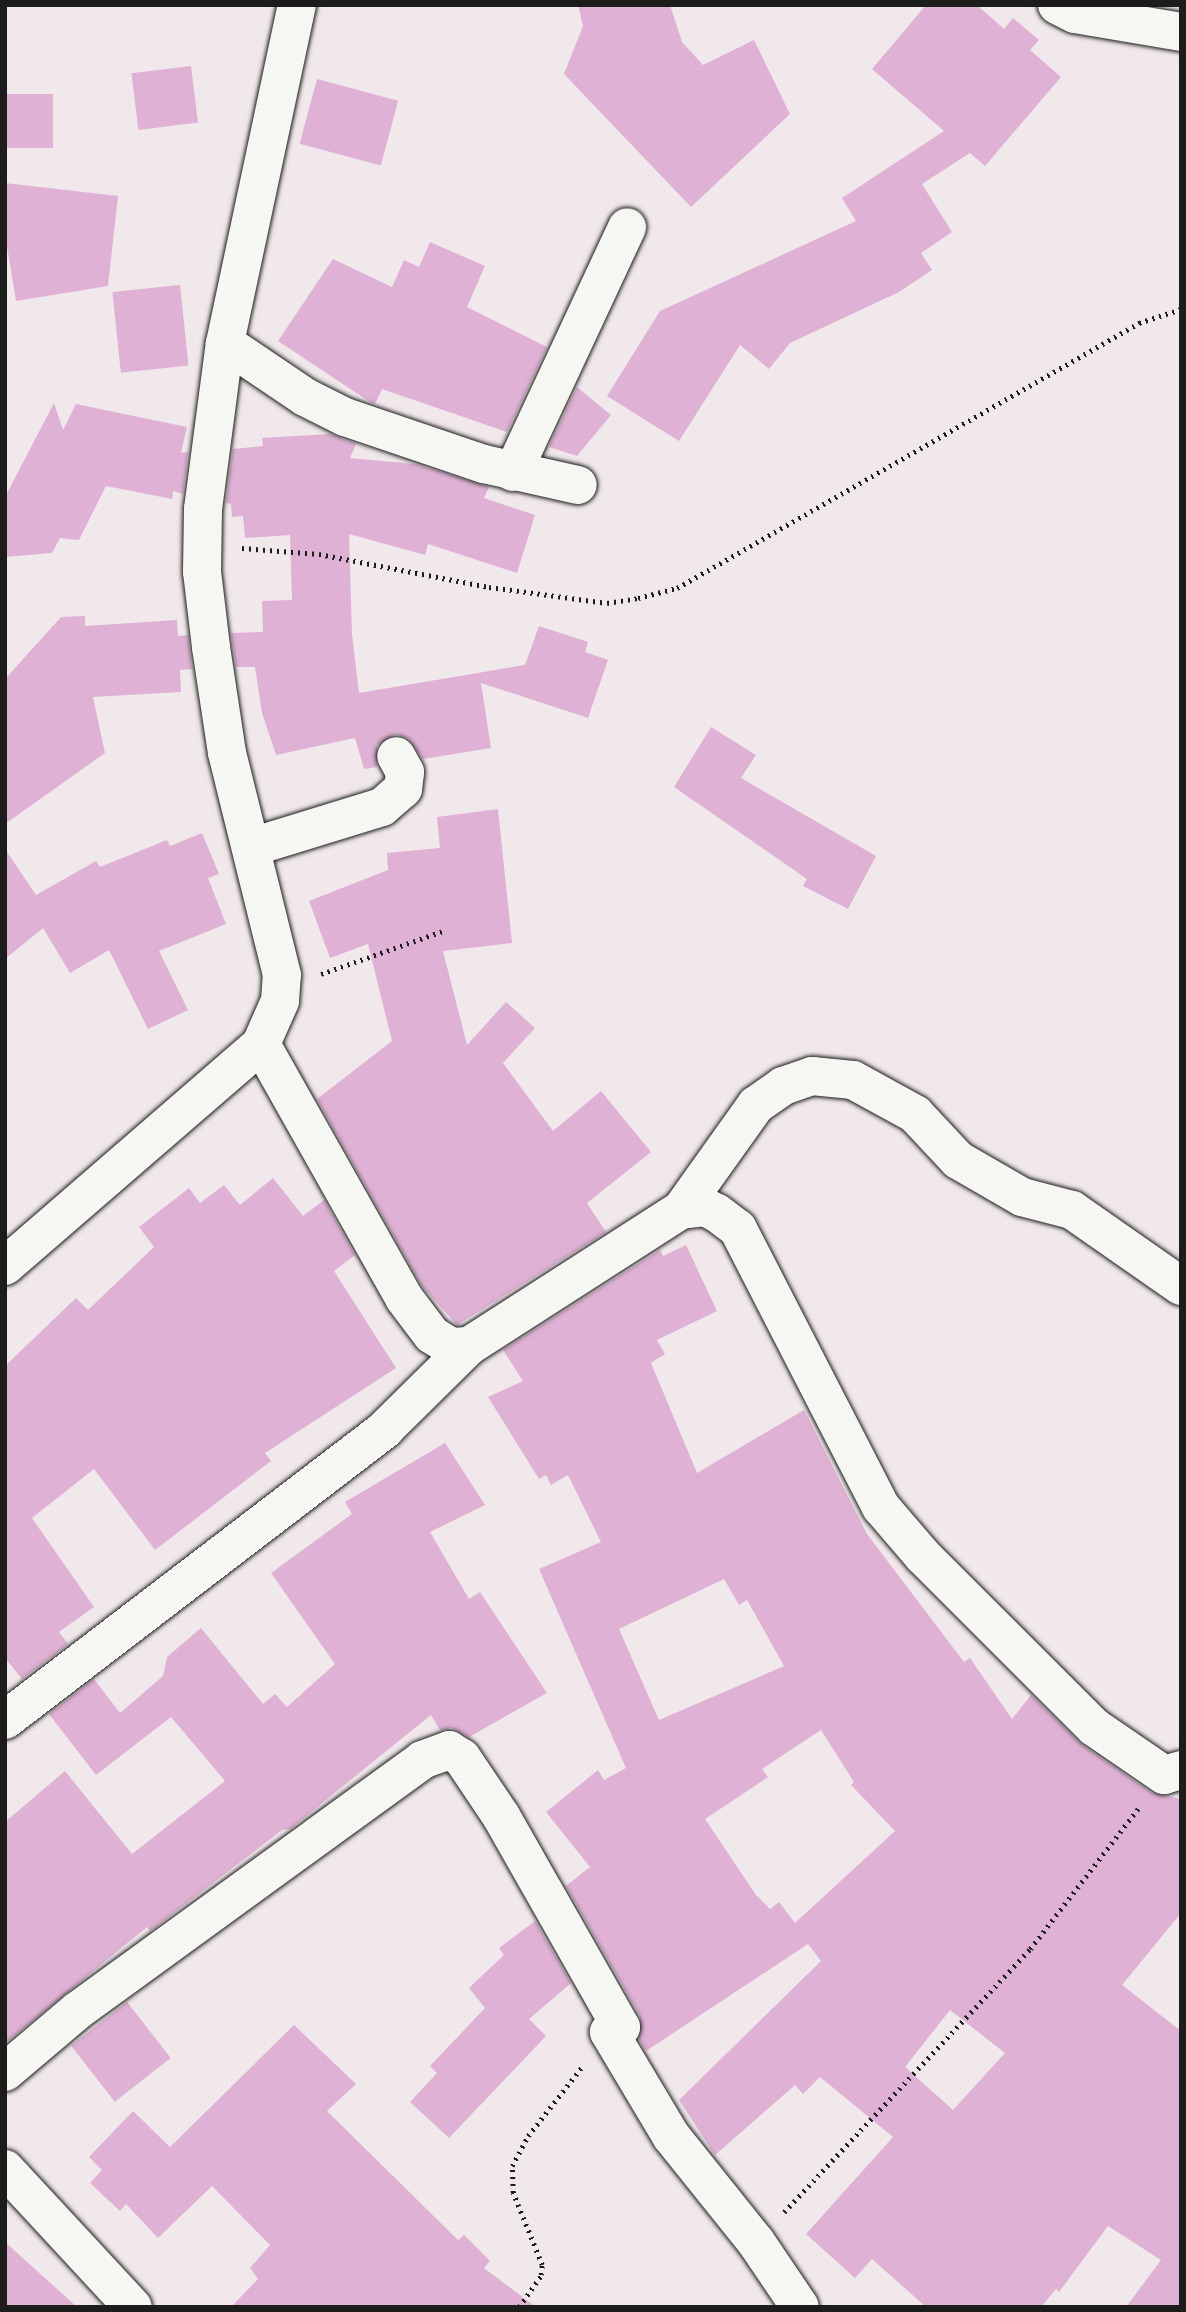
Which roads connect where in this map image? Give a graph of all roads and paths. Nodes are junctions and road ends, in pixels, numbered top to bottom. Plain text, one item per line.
1 (297, 5) edge
2 (1057, 5) edge
3 (1181, 32) edge
4 (627, 228) dead end
5 (1181, 309) edge
6 (225, 343) junction
7 (513, 471) junction
8 (578, 485) dead end
9 (203, 545) junction
10 (397, 755) dead end
11 (251, 847) junction
12 (443, 931) dead end
13 (281, 989) junction
14 (261, 1044) junction
15 (681, 1210) junction
16 (5, 1266) edge
17 (1181, 1286) edge
18 (469, 1346) junction
19 (5, 1720) edge
20 (1172, 1772) edge
21 (609, 2032) junction
22 (5, 2072) edge
23 (5, 2169) edge
24 (756, 2242) junction
25 (133, 2307) edge
26 (519, 2307) edge
27 (800, 2307) edge

1 - 6 street
2 - 3 street
4 - 7 street
5 - 9 path
6 - 7 street
6 - 9 street
7 - 8 street
9 - 11 street
10 - 11 street
11 - 13 street
12 - 13 path
13 - 14 street
14 - 16 street
14 - 18 street
15 - 17 street
15 - 18 street
15 - 20 street
18 - 19 street
20 - 24 path
21 - 22 street
21 - 24 street
21 - 26 path
23 - 25 street
24 - 27 street

